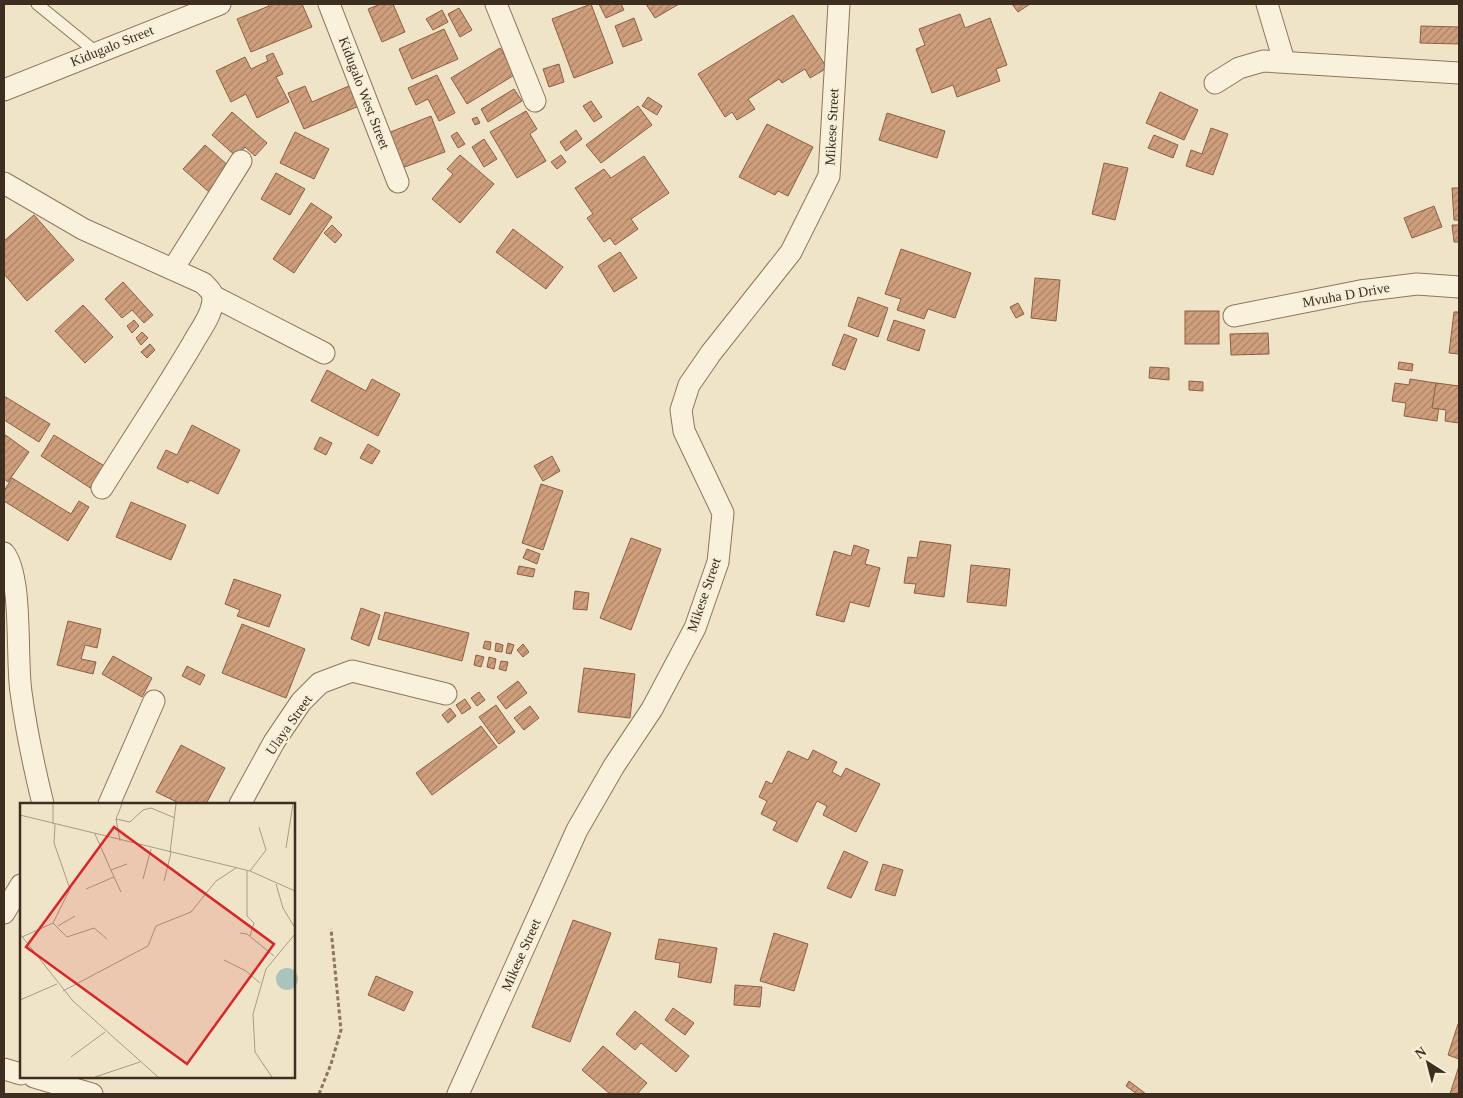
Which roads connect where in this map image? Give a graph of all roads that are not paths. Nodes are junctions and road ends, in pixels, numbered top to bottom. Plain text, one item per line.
1 (37, 4) edge
2 (220, 4) edge
3 (329, 4) edge
4 (496, 4) edge
5 (839, 4) edge
6 (1267, 4) edge
7 (96, 52) junction
8 (1284, 61) junction
9 (1459, 73) edge
10 (1215, 83) dead end
11 (4, 90) edge
12 (535, 101) dead end
13 (241, 161) dead end
14 (398, 182) dead end
15 (4, 183) edge
16 (173, 269) junction
17 (1459, 287) edge
18 (214, 296) junction
19 (1234, 316) dead end
20 (324, 353) dead end
21 (102, 488) dead end
22 (4, 553) edge
23 (446, 694) dead end
24 (154, 701) dead end
25 (43, 803) edge
26 (109, 803) edge
27 (241, 803) edge
28 (20, 887) edge
29 (4, 913) edge
30 (4, 1069) edge
31 (20, 1074) edge
32 (37, 1078) edge
33 (92, 1094) edge
34 (458, 1094) edge

1 - 7 lane
2 - 7 street, Kidugalo Street
3 - 14 street, Kidugalo West Street
4 - 12 street
5 - 34 street, Mikese Street
6 - 8 street
7 - 11 street, Kidugalo Street
8 - 9 street
8 - 10 street
13 - 16 street
15 - 16 street
16 - 18 street
17 - 19 street, Mvuha D Drive
18 - 20 street
18 - 21 street
22 - 25 street
23 - 27 street, Ulaya Street
24 - 26 street
28 - 29 street
30 - 31 street
32 - 33 street

